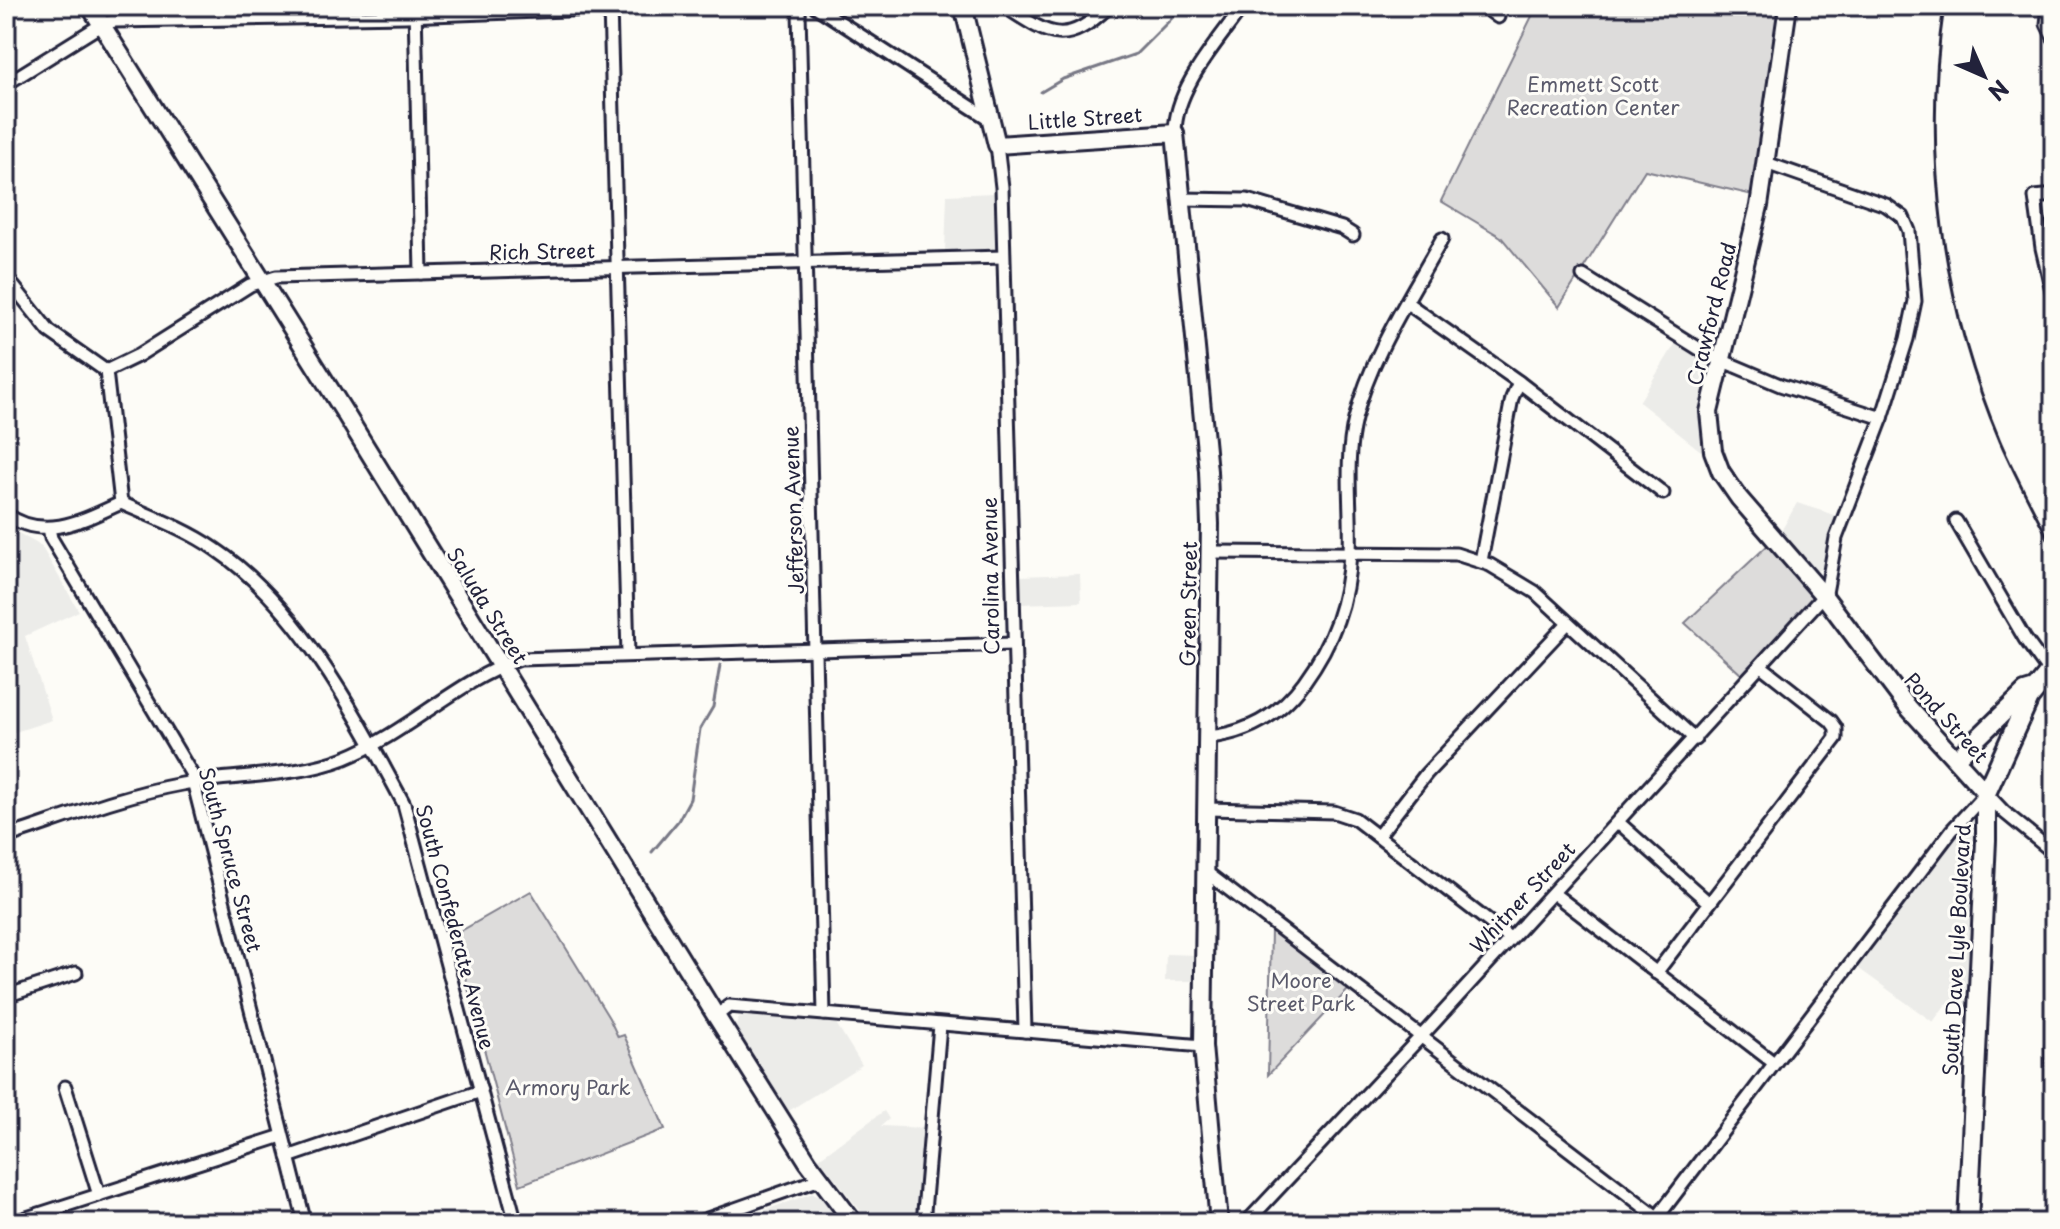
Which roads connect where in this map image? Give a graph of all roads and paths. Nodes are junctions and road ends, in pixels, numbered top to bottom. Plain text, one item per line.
1 (90, 6) edge
2 (673, 6) edge
3 (797, 6) edge
4 (815, 6) edge
5 (963, 6) edge
6 (1004, 6) edge
7 (1109, 6) edge
8 (1243, 6) edge
9 (1483, 6) edge
10 (1788, 6) edge
11 (2049, 6) edge
12 (610, 8) edge
13 (415, 11) edge
14 (293, 12) edge
15 (1498, 17) dead end
16 (101, 24) junction
17 (2054, 38) edge
18 (6, 84) edge
19 (991, 120) junction
20 (1175, 133) junction
21 (997, 145) junction
22 (1766, 163) junction
23 (2054, 195) edge
24 (1181, 199) junction
25 (1353, 235) dead end
26 (1442, 239) dead end
27 (1003, 257) junction
28 (805, 264) junction
29 (619, 268) junction
30 (421, 273) junction
31 (1583, 276) dead end
32 (6, 277) edge
33 (262, 280) junction
34 (2054, 299) edge
35 (1407, 303) junction
36 (1722, 359) junction
37 (106, 371) junction
38 (1519, 382) junction
39 (1882, 418) junction
40 (1663, 493) dead end
41 (121, 503) junction
42 (6, 514) edge
43 (1956, 521) dead end
44 (49, 528) junction
45 (1350, 551) junction
46 (1210, 552) junction
47 (1481, 561) junction
48 (1824, 596) junction
49 (1568, 623) junction
50 (1013, 644) junction
51 (815, 650) junction
52 (628, 655) junction
53 (500, 666) junction
54 (1761, 666) junction
55 (2051, 669) edge
56 (2035, 689) junction
57 (1208, 737) junction
58 (1695, 739) junction
59 (372, 745) junction
60 (1956, 759) junction
61 (194, 782) junction
62 (1986, 793) junction
63 (1207, 809) junction
64 (1618, 822) junction
65 (1378, 836) junction
66 (6, 837) edge
67 (2054, 853) edge
68 (1206, 872) junction
69 (1553, 893) junction
70 (1709, 903) junction
71 (1510, 938) junction
72 (76, 973) dead end
73 (1656, 973) junction
74 (6, 996) edge
75 (824, 1014) junction
76 (716, 1016) junction
77 (940, 1025) junction
78 (1025, 1031) junction
79 (1421, 1037) junction
80 (1203, 1046) junction
81 (2052, 1047) dead end
82 (1774, 1063) junction
83 (65, 1087) dead end
84 (481, 1091) junction
85 (2054, 1092) edge
86 (282, 1136) junction
87 (288, 1157) junction
88 (820, 1179) junction
89 (99, 1195) junction
90 (1658, 1221) edge
91 (11, 1223) edge
92 (305, 1223) edge
93 (516, 1223) edge
94 (696, 1223) edge
95 (854, 1223) edge
96 (923, 1223) edge
97 (1219, 1223) edge
98 (1246, 1223) edge
99 (1968, 1223) edge

1 - 16 street, Saluda Street
2 - 12 street
3 - 28 street, Jefferson Avenue
4 - 19 street
5 - 19 street, Carolina Avenue
6 - 7 street
8 - 20 street, Green Street
9 - 15 street
10 - 22 street, Crawford Road
11 - 17 street
12 - 13 street
12 - 29 street
13 - 14 street
13 - 30 street
14 - 16 street
16 - 18 street
16 - 33 street, Saluda Street
19 - 21 street, Carolina Avenue
20 - 21 street, Little Street
20 - 24 street, Green Street
21 - 27 street, Carolina Avenue
22 - 36 street, Crawford Road
22 - 39 street
23 - 34 street
24 - 25 street
24 - 46 street, Green Street
26 - 35 street
27 - 28 street, Rich Street
27 - 50 street, Carolina Avenue
28 - 29 street, Rich Street
28 - 51 street, Jefferson Avenue
29 - 30 street, Rich Street
29 - 52 street
30 - 33 street, Rich Street
31 - 36 street
32 - 37 street
33 - 37 street, Rich Street
33 - 53 street, Saluda Street
35 - 38 street
35 - 45 street
36 - 39 street
36 - 48 street, Crawford Road
37 - 41 street
38 - 40 street
38 - 47 street
39 - 48 street
41 - 44 street
41 - 59 street, South Confederate Avenue
42 - 44 street
43 - 55 street
44 - 61 street, South Spruce Street
45 - 46 street
45 - 47 street
45 - 57 street
46 - 57 street, Green Street
47 - 49 street
48 - 54 street, Whitner Street
48 - 60 street, Pond Street
49 - 58 street
49 - 65 street
50 - 51 street
50 - 78 street, Carolina Avenue
51 - 52 street
51 - 75 street, Jefferson Avenue
52 - 53 street
53 - 59 street
53 - 76 street, Saluda Street
54 - 58 street, Whitner Street
54 - 70 street
55 - 56 main road, South Dave Lyle Boulevard
56 - 60 street
56 - 62 main road, South Dave Lyle Boulevard
57 - 63 street, Green Street
58 - 64 street, Whitner Street
59 - 61 street
59 - 84 street, South Confederate Avenue
60 - 62 street, Pond Street
61 - 66 street
61 - 86 street, South Spruce Street
62 - 67 street, Pond Street
62 - 82 street
62 - 99 main road, South Dave Lyle Boulevard
63 - 65 street
63 - 68 street, Green Street
64 - 69 street, Whitner Street
64 - 70 street
65 - 71 street
68 - 79 street
68 - 80 street, Green Street
69 - 71 street, Whitner Street
69 - 73 street
70 - 73 street
71 - 79 street, Whitner Street
72 - 74 street
73 - 82 street
75 - 76 street
75 - 77 street
76 - 88 street, Saluda Street
77 - 78 street
77 - 96 street
78 - 80 street
79 - 90 street
79 - 98 street, Whitner Street
80 - 97 street, Green Street
81 - 85 street
82 - 90 street
83 - 89 street
84 - 87 street
84 - 93 street, South Confederate Avenue
86 - 87 street, South Spruce Street
86 - 89 street
87 - 92 street
88 - 94 street
88 - 95 street, Saluda Street
89 - 91 street

